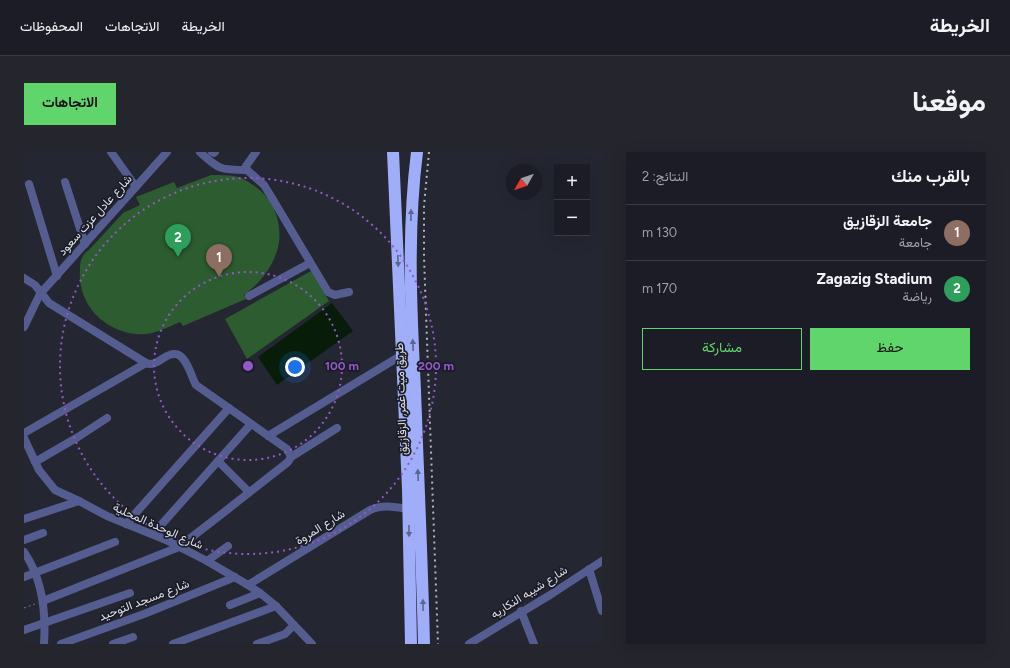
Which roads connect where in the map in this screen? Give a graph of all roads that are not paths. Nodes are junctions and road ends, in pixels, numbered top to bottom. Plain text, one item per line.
1 (111, 152) edge
2 (168, 152) edge
3 (200, 152) edge
4 (212, 152) edge
5 (215, 152) edge
6 (256, 152) edge
7 (393, 152) edge
8 (416, 152) edge
9 (247, 170) junction
10 (414, 174) junction
11 (395, 180) junction
12 (65, 182) dead end
13 (29, 184) dead end
14 (136, 187) junction
15 (85, 244) junction
16 (310, 263) junction
17 (56, 276) junction
18 (24, 278) edge
19 (349, 292) dead end
20 (40, 294) junction
21 (249, 296) dead end
22 (24, 327) edge
23 (402, 355) junction
24 (146, 363) junction
25 (229, 408) junction
26 (107, 418) dead end
27 (251, 424) junction
28 (336, 428) dead end
29 (24, 433) edge
30 (268, 436) junction
31 (24, 438) edge
32 (290, 457) junction
33 (218, 461) junction
34 (35, 462) junction
35 (249, 492) junction
36 (79, 501) junction
37 (409, 509) junction
38 (24, 519) edge
39 (126, 524) junction
40 (43, 532) dead end
41 (153, 534) junction
42 (24, 540) edge
43 (115, 542) dead end
44 (228, 546) dead end
45 (179, 547) junction
46 (25, 554) edge
47 (207, 561) junction
48 (602, 561) edge
49 (589, 569) junction
50 (35, 573) junction
51 (24, 577) edge
52 (235, 577) junction
53 (248, 585) junction
54 (130, 593) dead end
55 (260, 593) junction
56 (43, 602) junction
57 (230, 605) dead end
58 (276, 606) junction
59 (520, 611) junction
60 (602, 611) edge
61 (44, 624) junction
62 (294, 625) junction
63 (24, 630) edge
64 (133, 637) dead end
65 (44, 644) edge
66 (61, 644) edge
67 (113, 644) edge
68 (173, 644) edge
69 (257, 644) edge
70 (312, 644) edge
71 (411, 644) edge
72 (424, 644) edge
73 (469, 644) edge
74 (534, 644) edge

1 - 14 street
2 - 14 street, شارع عادل عزت سعود
3 - 9 street
4 - 5 street
6 - 9 street
7 - 11 highway, طريق ميت غمر, الزقازيق
8 - 10 highway, طريق ميت غمر, الزقازيق
9 - 16 street
10 - 11 highway
72 -> 10 highway, طريق ميت غمر, الزقازيق
11 -> 23 highway, طريق ميت غمر, الزقازيق
12 - 15 street
13 - 17 street
14 - 15 street, شارع عادل عزت سعود
15 - 17 street, شارع عادل عزت سعود
16 - 19 street
16 - 21 street
17 - 20 street, شارع عادل عزت سعود
18 - 20 street
20 - 22 street, شارع عادل عزت سعود
20 - 24 street
23 - 30 street
23 - 37 highway, طريق ميت غمر, الزقازيق
24 - 25 street
24 - 29 street
25 - 27 street
25 - 39 street
26 - 34 street
27 - 30 street
27 - 33 street
28 - 32 street
30 - 32 street
31 - 34 street, شارع الوحدة المحلية
32 - 35 street
33 - 35 street
33 - 41 street
34 - 36 street, شارع الوحدة المحلية
35 - 45 street
36 - 38 street
36 - 39 street, شارع الوحدة المحلية
37 - 53 street, شارع المروة
37 -> 71 highway, طريق ميت غمر, الزقازيق
39 - 41 street, شارع الوحدة المحلية
40 - 42 street
41 - 45 street, شارع الوحدة المحلية
43 - 50 street
44 - 47 street
45 - 47 street, شارع الوحدة المحلية
45 - 56 street
46 - 50 street
47 - 52 street, شارع الوحدة المحلية
48 - 49 street, شارع شيبه النكاريه
49 - 59 street, شارع شيبه النكاريه
49 - 60 street
50 - 51 street
50 - 56 street
52 - 53 street, شارع الوحدة المحلية
52 - 66 street, شارع مسجد التوحيد
53 - 55 street, شارع الوحدة المحلية
54 - 61 street
55 - 57 street
55 - 58 street, شارع الوحدة المحلية
56 - 61 street
58 - 62 street, شارع الوحدة المحلية
58 - 68 street
59 - 73 street, شارع شيبه النكاريه
59 - 74 street
61 - 63 street
61 - 65 street
62 - 69 street
62 - 70 street, شارع الوحدة المحلية
64 - 67 street

